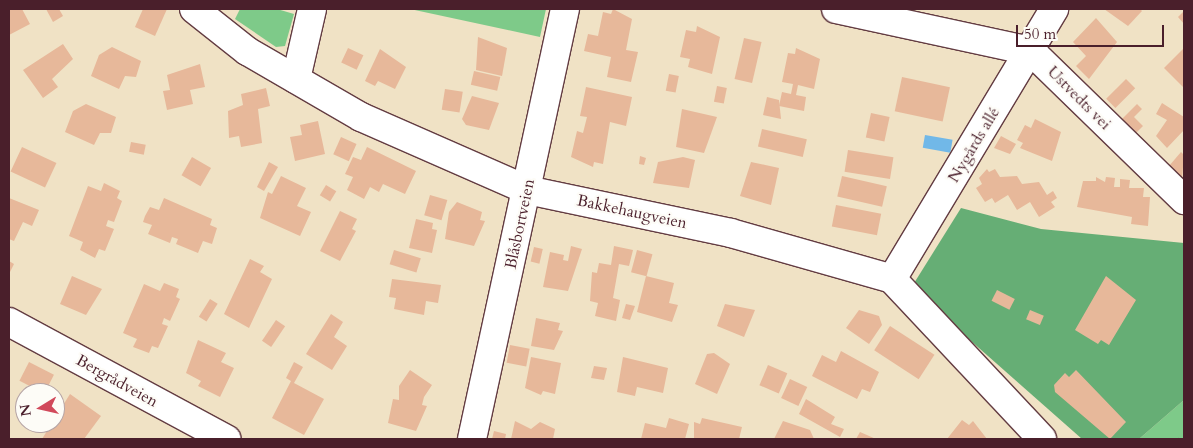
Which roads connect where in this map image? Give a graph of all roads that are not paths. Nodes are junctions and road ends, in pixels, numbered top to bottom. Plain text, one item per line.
1 (194, 9) edge
2 (312, 9) edge
3 (565, 9) edge
4 (836, 9) edge
5 (1054, 9) edge
6 (1031, 51) junction
7 (296, 79) junction
8 (527, 190) junction
9 (1184, 200) edge
10 (892, 279) junction
11 (9, 322) edge
12 (226, 439) edge
13 (472, 439) edge
14 (1042, 439) edge

1 - 7 street, Bakkehaugveien
2 - 7 street
3 - 8 street, Blåsbortveien
4 - 6 street
5 - 6 street, Nygårds allé
6 - 9 street, Ustvedts vei
6 - 10 street, Nygårds allé
7 - 8 street, Bakkehaugveien
8 - 10 street, Bakkehaugveien
8 - 13 street, Blåsbortveien
10 - 14 street
11 - 12 street, Bergrådveien

